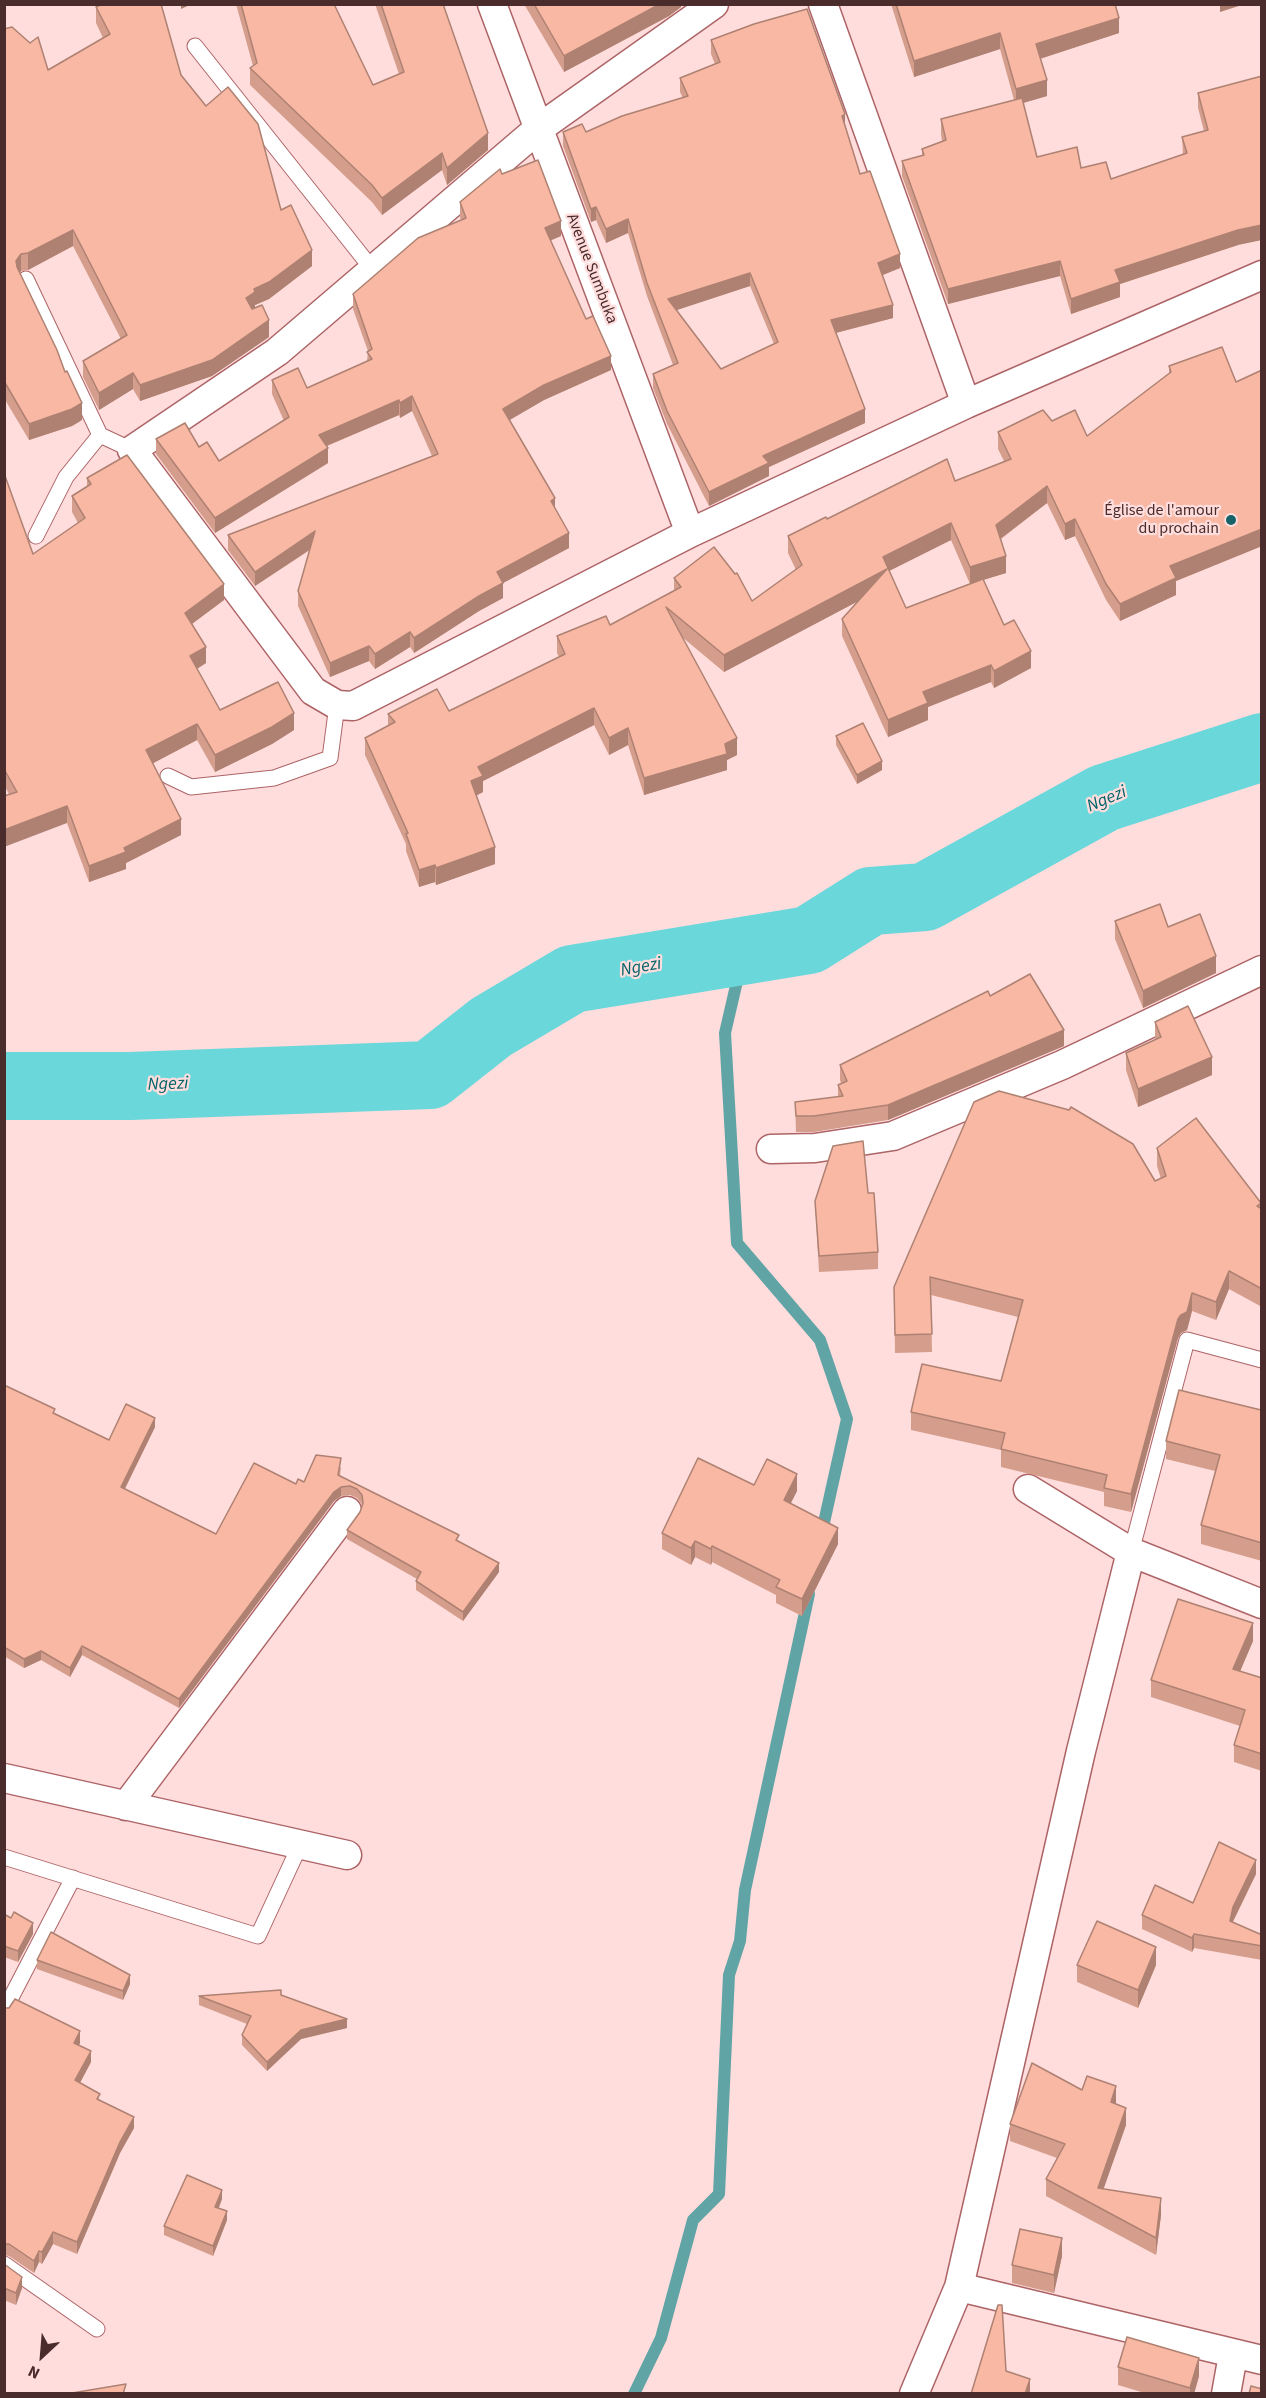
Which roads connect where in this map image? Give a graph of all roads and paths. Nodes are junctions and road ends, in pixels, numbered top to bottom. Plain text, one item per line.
1 (492, 4) edge
2 (714, 4) edge
3 (823, 4) edge
4 (195, 46) dead end
5 (538, 129) junction
6 (373, 270) junction
7 (1262, 275) edge
8 (26, 279) edge
9 (966, 404) junction
10 (100, 435) junction
11 (132, 450) junction
12 (690, 533) junction
13 (36, 536) dead end
14 (337, 705) junction
15 (168, 776) dead end
16 (1262, 970) edge
17 (771, 1149) dead end
18 (1262, 1360) edge
19 (1028, 1489) dead end
20 (347, 1511) dead end
21 (1131, 1552) junction
22 (1262, 1604) edge
23 (4, 1778) edge
24 (126, 1806) junction
25 (300, 1845) junction
26 (347, 1855) dead end
27 (4, 1857) edge
28 (73, 1878) junction
29 (4, 2011) edge
30 (4, 2264) edge
31 (959, 2287) junction
32 (97, 2329) dead end
33 (1233, 2355) junction
34 (1262, 2360) edge
35 (914, 2394) edge
36 (1226, 2394) edge

1 - 5 street, Avenue Sumbuka
2 - 5 street
3 - 9 street
4 - 6 lane
5 - 6 street
5 - 12 street, Avenue Sumbuka
6 - 11 street
7 - 9 street
8 - 10 lane
9 - 12 street
10 - 11 lane
10 - 13 lane
11 - 14 street
12 - 14 street
14 - 15 lane
16 - 17 street
18 - 21 lane
19 - 21 street
20 - 24 street
21 - 22 street
21 - 31 street
23 - 24 street
24 - 25 street
25 - 26 street
25 - 28 lane
27 - 28 lane
28 - 29 lane
30 - 32 lane
31 - 33 street
31 - 35 street
33 - 34 street
33 - 36 street

